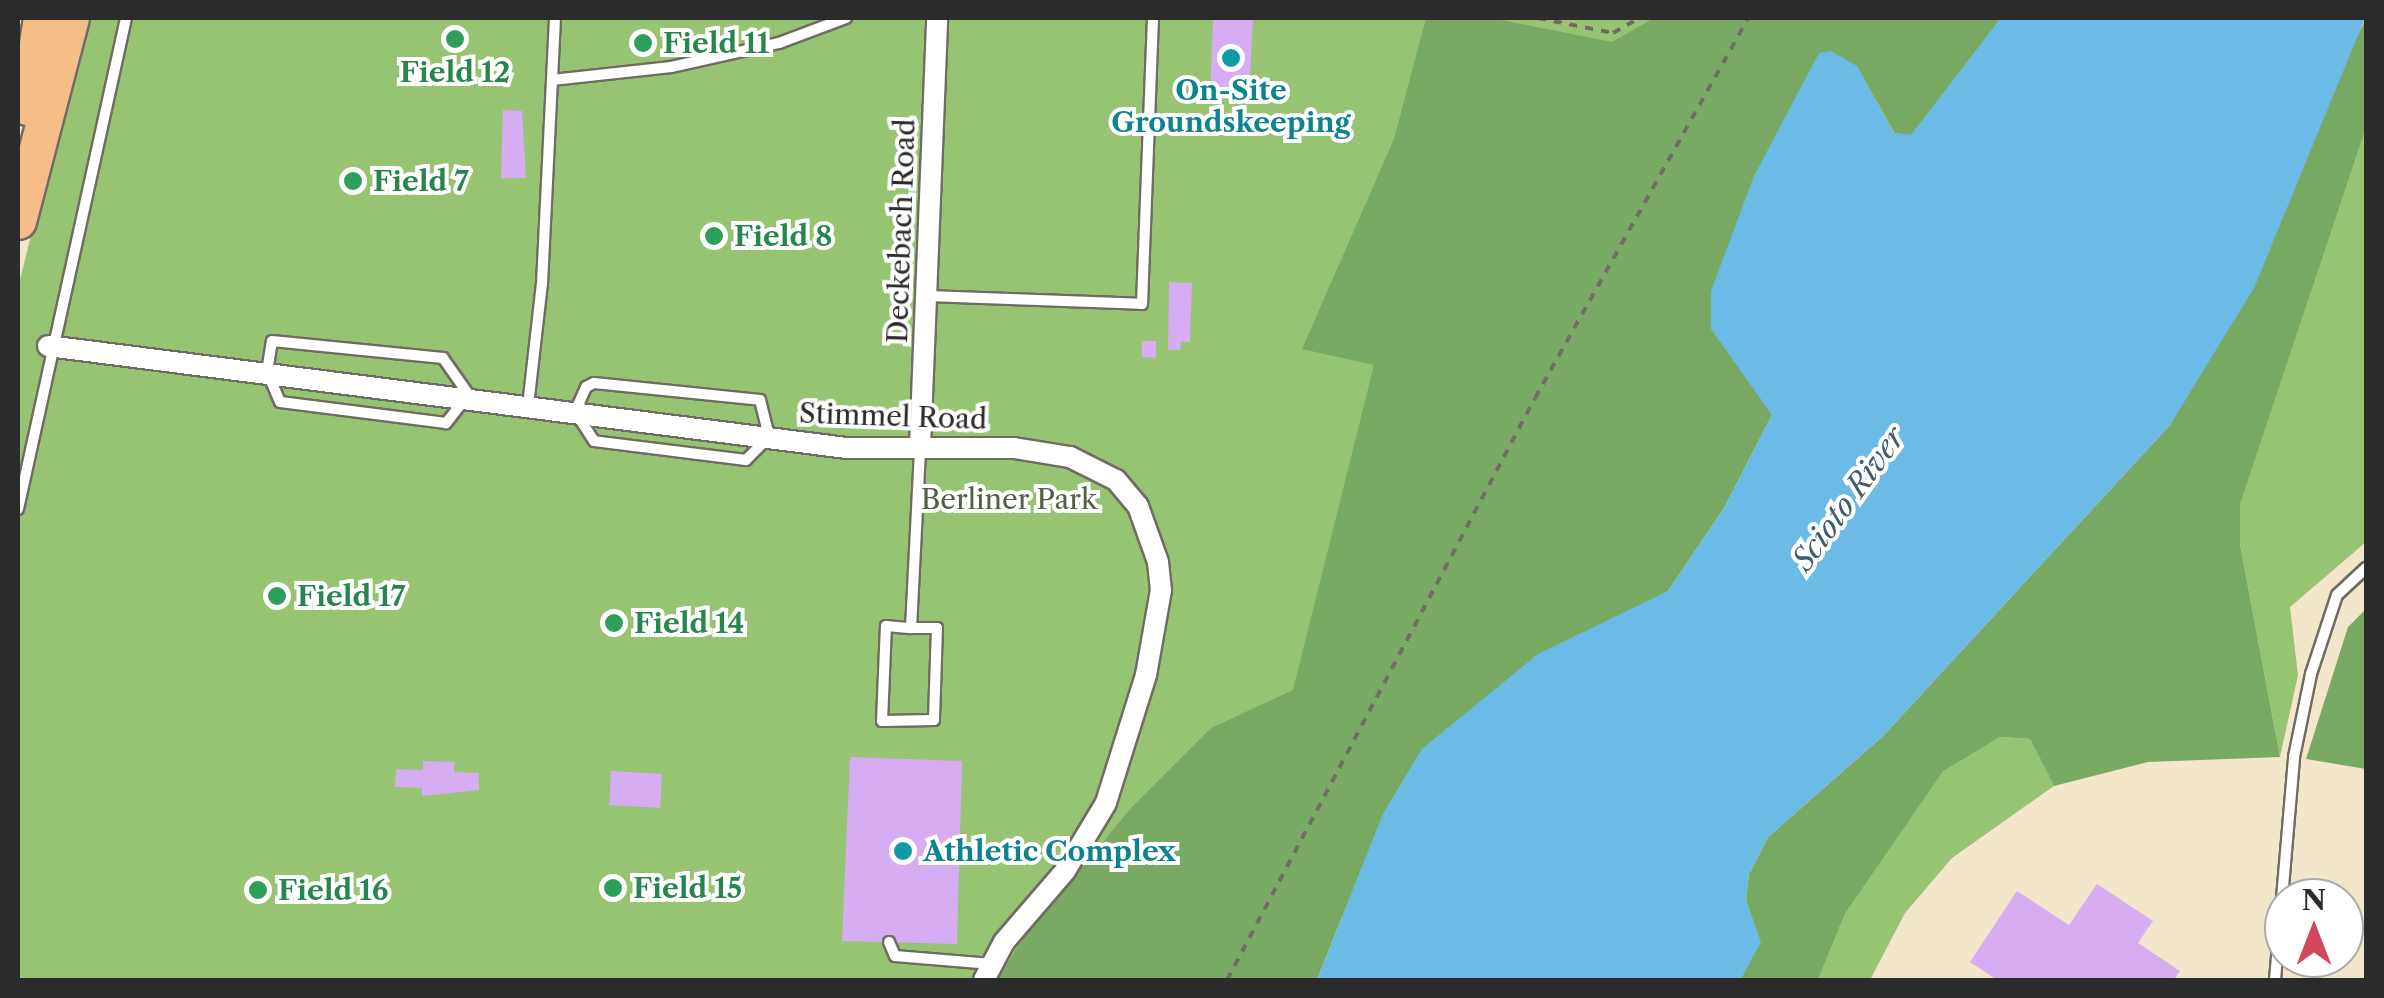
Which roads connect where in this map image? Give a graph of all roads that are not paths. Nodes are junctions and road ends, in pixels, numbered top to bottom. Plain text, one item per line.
1 (41, 18) edge
2 (72, 18) edge
3 (126, 18) edge
4 (554, 18) edge
5 (846, 18) edge
6 (937, 18) edge
7 (1153, 18) edge
8 (552, 80) junction
9 (18, 167) edge
10 (18, 221) edge
11 (926, 296) junction
12 (48, 346) junction
13 (267, 372) junction
14 (469, 398) junction
15 (528, 406) junction
16 (576, 412) junction
17 (770, 438) junction
18 (920, 447) junction
19 (18, 509) edge
20 (2366, 568) edge
21 (911, 628) junction
22 (889, 942) dead end
23 (988, 972) edge
24 (2275, 980) edge

1 - 9 highway
2 - 10 highway
3 - 12 lane
4 - 8 lane
5 - 8 lane
6 - 11 street, Deckebach Road
7 - 11 lane
8 - 15 lane
11 - 18 street, Deckebach Road
12 - 13 street, Stimmel Road
12 - 19 lane
13 - 14 street, Stimmel Road
13 - 14 lane
14 - 15 street, Stimmel Road
15 - 16 street, Stimmel Road
16 - 17 street, Stimmel Road
16 - 17 lane
17 - 18 street, Stimmel Road
18 - 21 lane
18 - 23 street, Stimmel Road
20 - 24 lane
21 - 21 lane
22 - 23 lane

